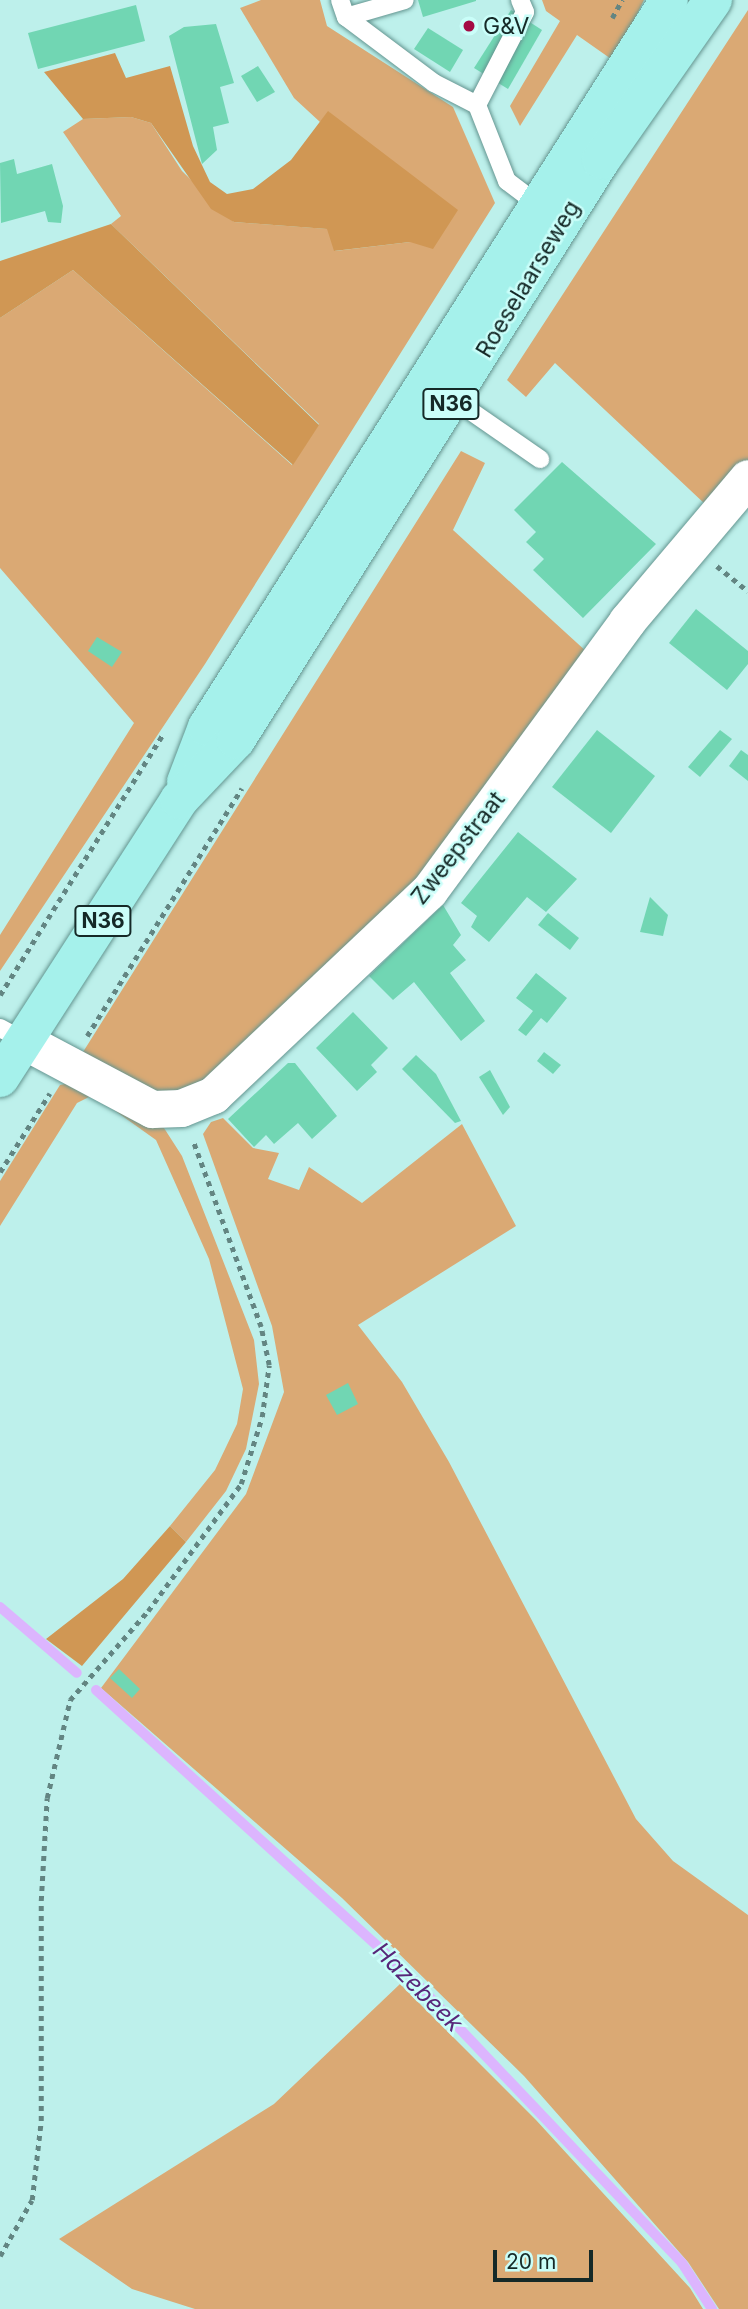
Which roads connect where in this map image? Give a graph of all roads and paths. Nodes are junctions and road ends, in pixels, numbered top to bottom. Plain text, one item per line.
1 (405, 0) edge
2 (520, 0) edge
3 (668, 0) edge
4 (713, 0) edge
5 (343, 8) edge
6 (477, 105) junction
7 (551, 213) junction
8 (440, 390) junction
9 (540, 459) dead end
10 (748, 478) edge
11 (13, 1035) edge
12 (0, 1078) edge
13 (0, 1093) edge
14 (181, 1108) junction
15 (0, 2256) edge

1 - 5 lane
2 - 6 lane
3 - 7 main road, Roeselaarseweg / N36
4 - 7 main road, Roeselaarseweg / N36
5 - 6 lane
6 - 7 lane
7 - 8 main road, Roeselaarseweg / N36
8 - 9 lane
8 - 11 main road, Roeselaarseweg / N36
10 - 14 street, Zweepstraat
11 - 12 main road, Roeselaarseweg / N36
11 - 13 main road, Roeselaarseweg / N36
11 - 14 street, Zweepstraat
14 - 15 path

